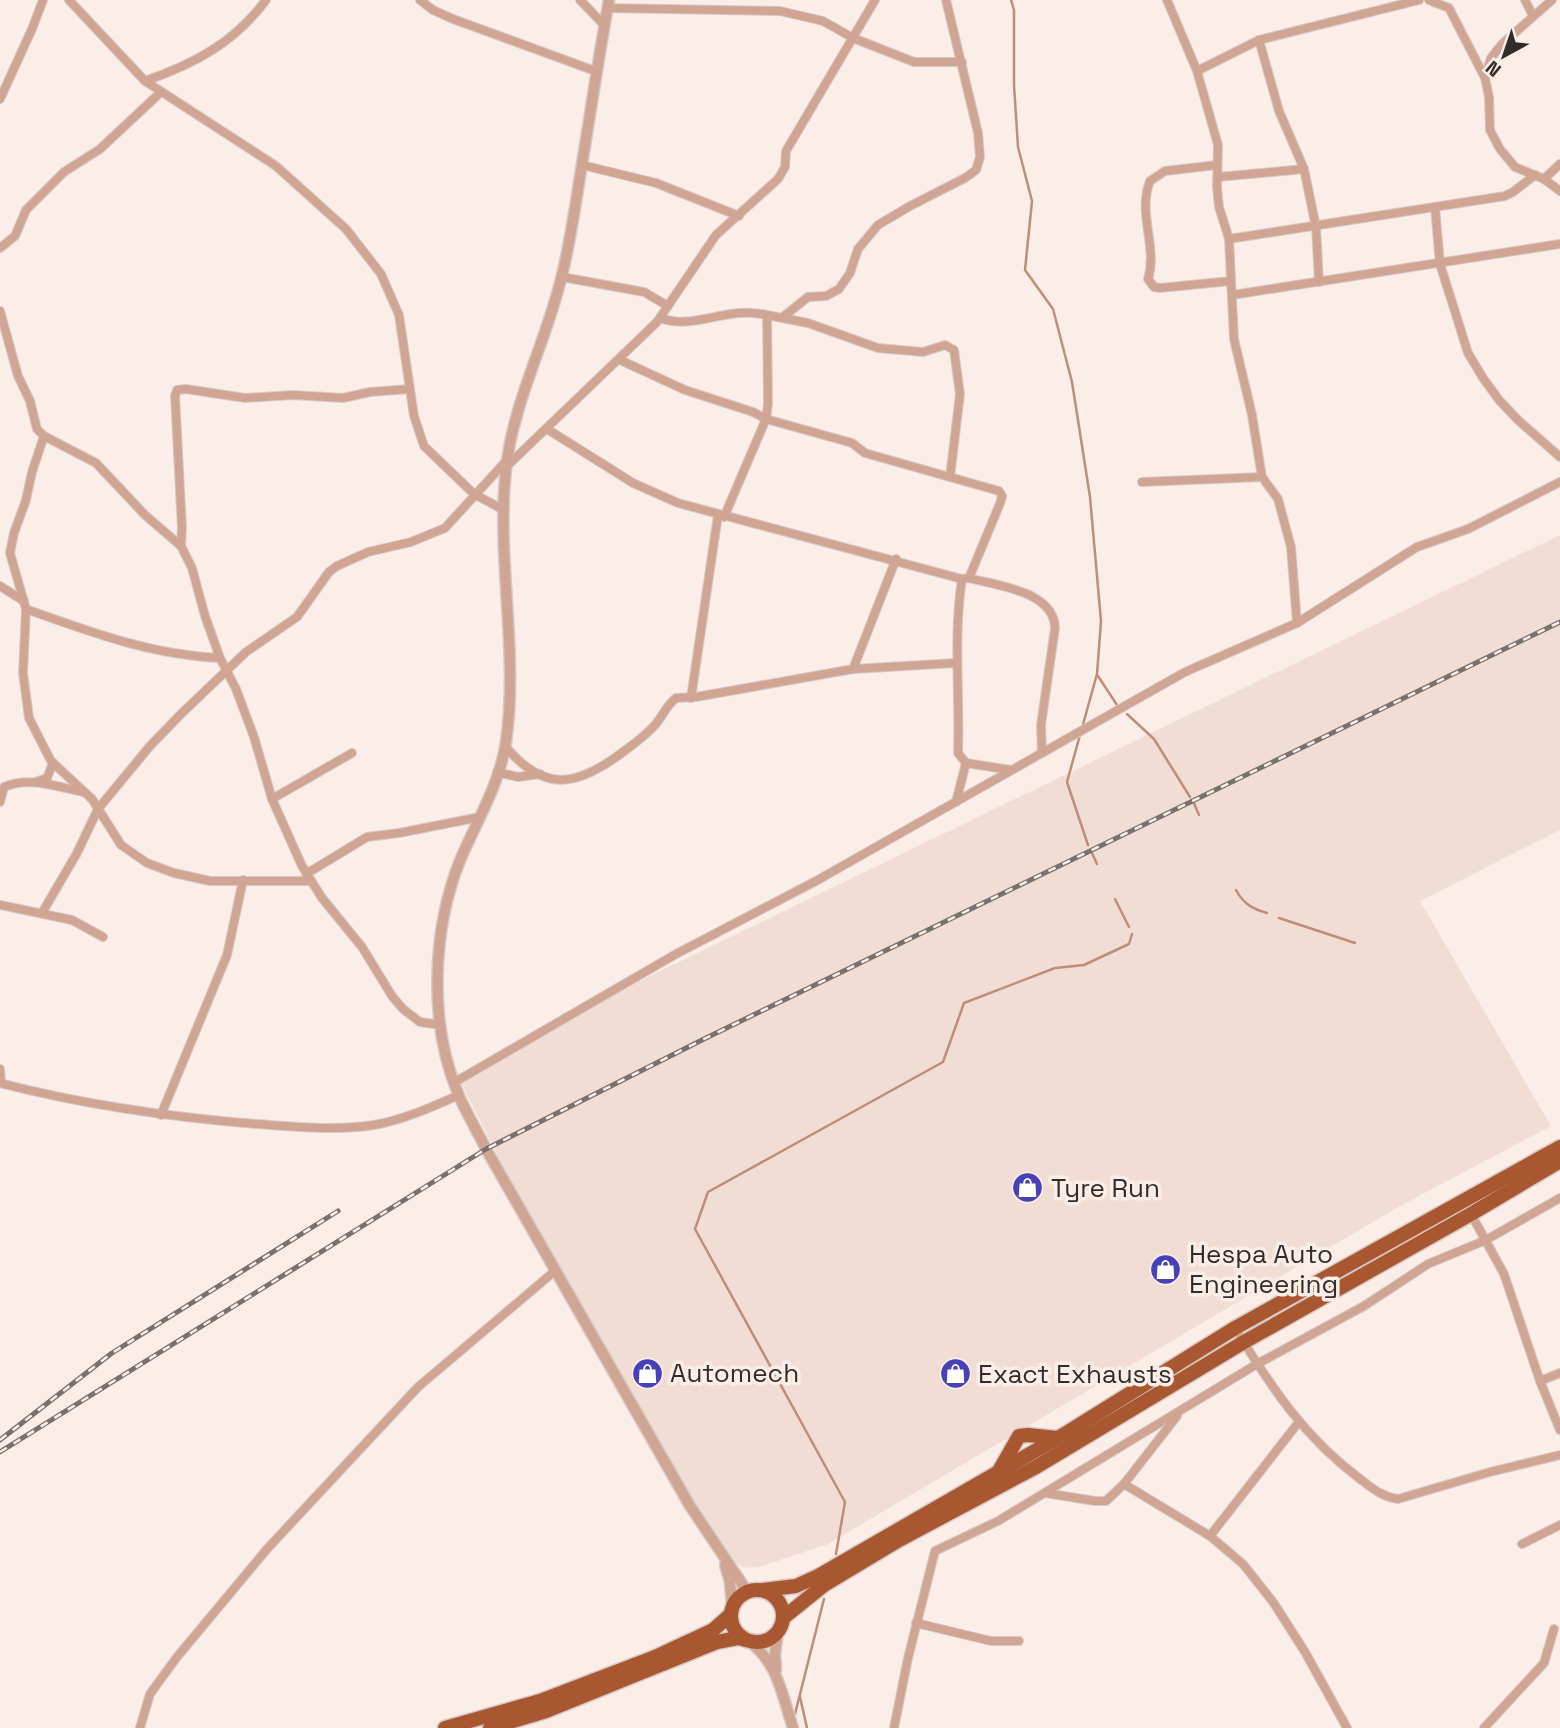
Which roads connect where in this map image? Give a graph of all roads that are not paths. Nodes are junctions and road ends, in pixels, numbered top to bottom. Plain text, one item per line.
1 (43, 0) edge
2 (69, 0) edge
3 (265, 0) edge
4 (420, 0) edge
5 (580, 0) edge
6 (875, 0) edge
7 (946, 0) edge
8 (1167, 0) edge
9 (1419, 0) edge
10 (1429, 0) edge
11 (1525, 0) edge
12 (1552, 0) edge
13 (608, 4) edge
14 (1449, 4) edge
15 (1533, 16) junction
16 (605, 26) junction
17 (853, 38) junction
18 (1259, 40) junction
19 (962, 62) junction
20 (1197, 71) junction
21 (598, 72) junction
22 (1485, 78) junction
23 (145, 81) junction
24 (161, 92) junction
25 (0, 99) edge
26 (1560, 164) edge
27 (582, 165) junction
28 (1217, 165) junction
29 (1304, 169) junction
30 (1535, 175) junction
31 (1218, 177) junction
32 (1544, 179) junction
33 (1560, 191) edge
34 (1435, 207) junction
35 (739, 216) junction
36 (1316, 227) junction
37 (1229, 239) junction
38 (1560, 244) edge
39 (0, 248) edge
40 (1440, 264) junction
41 (562, 277) junction
42 (1231, 281) junction
43 (1319, 282) junction
44 (1232, 295) junction
45 (668, 306) junction
46 (0, 311) edge
47 (766, 315) junction
48 (783, 317) junction
49 (661, 318) junction
50 (620, 360) junction
51 (410, 389) junction
52 (766, 419) junction
53 (547, 429) junction
54 (44, 436) junction
55 (1560, 457) edge
56 (507, 463) junction
57 (950, 477) junction
58 (1262, 477) junction
59 (1142, 482) dead end
60 (1560, 482) edge
61 (474, 494) junction
62 (504, 510) junction
63 (721, 516) junction
64 (181, 546) junction
65 (896, 559) junction
66 (966, 578) junction
67 (0, 586) edge
68 (25, 605) junction
69 (1297, 623) junction
70 (220, 658) junction
71 (956, 663) junction
72 (853, 669) junction
73 (226, 670) junction
74 (691, 698) junction
75 (505, 746) junction
76 (1042, 752) junction
77 (352, 753) dead end
78 (966, 762) junction
79 (53, 763) junction
80 (1011, 771) junction
81 (497, 772) junction
82 (540, 774) junction
83 (30, 783) junction
84 (86, 793) junction
85 (272, 799) junction
86 (0, 802) edge
87 (956, 802) junction
88 (98, 809) junction
89 (480, 817) junction
90 (308, 877) junction
91 (243, 880) junction
92 (0, 905) edge
93 (42, 913) junction
94 (103, 937) dead end
95 (441, 1025) junction
96 (0, 1069) edge
97 (454, 1082) junction
98 (0, 1083) edge
99 (459, 1095) junction
100 (160, 1115) junction
101 (1560, 1147) edge
102 (1560, 1161) edge
103 (1560, 1198) edge
104 (1471, 1214) junction
105 (1486, 1240) junction
106 (556, 1270) junction
107 (1236, 1328) junction
108 (1244, 1342) junction
109 (1257, 1364) junction
110 (1560, 1373) edge
111 (1539, 1381) junction
112 (1181, 1411) junction
113 (1298, 1423) junction
114 (1560, 1430) edge
115 (1560, 1455) edge
116 (1124, 1485) junction
117 (1045, 1493) junction
118 (1560, 1525) edge
119 (1210, 1536) junction
120 (1522, 1544) dead end
121 (723, 1559) junction
122 (763, 1590) junction
123 (747, 1591) junction
124 (731, 1611) junction
125 (916, 1623) junction
126 (781, 1625) junction
127 (1554, 1629) dead end
128 (748, 1640) junction
129 (1019, 1640) dead end
130 (778, 1682) junction
131 (140, 1728) edge
132 (445, 1728) edge
133 (490, 1728) edge
134 (793, 1728) edge
135 (894, 1728) edge
136 (1347, 1728) edge
137 (1484, 1728) edge

1 - 25 street
2 - 23 street
3 - 23 street
4 - 21 street
5 - 16 street
6 - 17 street
7 - 19 street
8 - 20 street
9 - 18 street
10 - 14 street
11 - 15 street
12 - 15 street
13 - 16 street
13 - 17 street
14 - 22 street
15 - 22 street
16 - 21 street
17 - 19 street
17 - 35 street
18 - 20 street
18 - 29 street
19 - 48 street
20 - 28 street
21 - 27 street
22 - 30 street
23 - 24 street
24 - 39 street
24 - 51 street
26 - 32 street
27 - 35 street
27 - 41 street
28 - 31 street
28 - 42 street
29 - 31 street
29 - 36 street
30 - 32 street
30 - 34 street
31 - 37 street
32 - 33 street
34 - 36 street
34 - 40 street
35 - 45 street
36 - 37 street
36 - 43 street
37 - 42 street
38 - 40 street
40 - 43 street
40 - 55 street
41 - 45 street
41 - 56 street
42 - 44 street
43 - 44 street
44 - 58 street
45 - 49 street
46 - 54 street
47 - 48 street
47 - 49 street
47 - 52 street
48 - 57 street
49 - 50 street
50 - 52 street
50 - 53 street
51 - 61 street
51 - 64 street
52 - 57 street
52 - 63 street
53 - 56 street
53 - 63 street
54 - 64 street
54 - 68 street
56 - 61 street
56 - 62 street
57 - 66 street
58 - 59 street
58 - 69 street
60 - 69 street
61 - 62 street
61 - 73 street
62 - 75 street
63 - 65 street
63 - 74 street
64 - 70 street
65 - 66 street
65 - 72 street
66 - 71 street
66 - 76 street
67 - 68 street
68 - 70 street
68 - 79 street
69 - 76 street
70 - 73 street
71 - 72 street
71 - 78 street
72 - 74 street
73 - 85 street
73 - 88 street
74 - 82 street
75 - 81 street
75 - 82 street
76 - 80 street
77 - 85 street
78 - 80 street
78 - 87 street
79 - 83 street
79 - 84 street
80 - 87 street
81 - 82 street
81 - 89 street
83 - 84 street
83 - 86 street
84 - 88 street
85 - 90 street
87 - 97 street
88 - 91 street
88 - 93 street
89 - 90 street
89 - 95 street
90 - 91 street
90 - 95 street
91 - 100 street
92 - 93 street
93 - 94 street
95 - 97 street
96 - 98 street
97 - 99 street
98 - 100 street
99 - 100 street
99 - 106 street
101 - 107 highway
102 - 104 highway
103 - 105 street
104 - 105 street
104 - 108 highway
105 - 109 street
105 - 111 street
106 - 121 street
106 - 131 street
107 - 108 street
107 - 122 highway
108 - 109 street
108 - 126 highway
109 - 112 street
109 - 113 street
110 - 111 street
111 - 114 street
112 - 116 street
112 - 117 street
113 - 115 street
113 - 119 street
116 - 117 street
116 - 119 street
117 - 125 street
118 - 120 street
119 - 136 street
121 - 123 street
121 - 124 street
122 - 123 highway
122 - 126 highway
123 - 124 highway
124 - 128 highway
124 - 132 highway
125 - 129 street
125 - 135 street
126 - 128 highway
126 - 130 street
127 - 137 street
128 - 130 street
128 - 133 highway
130 - 134 street

